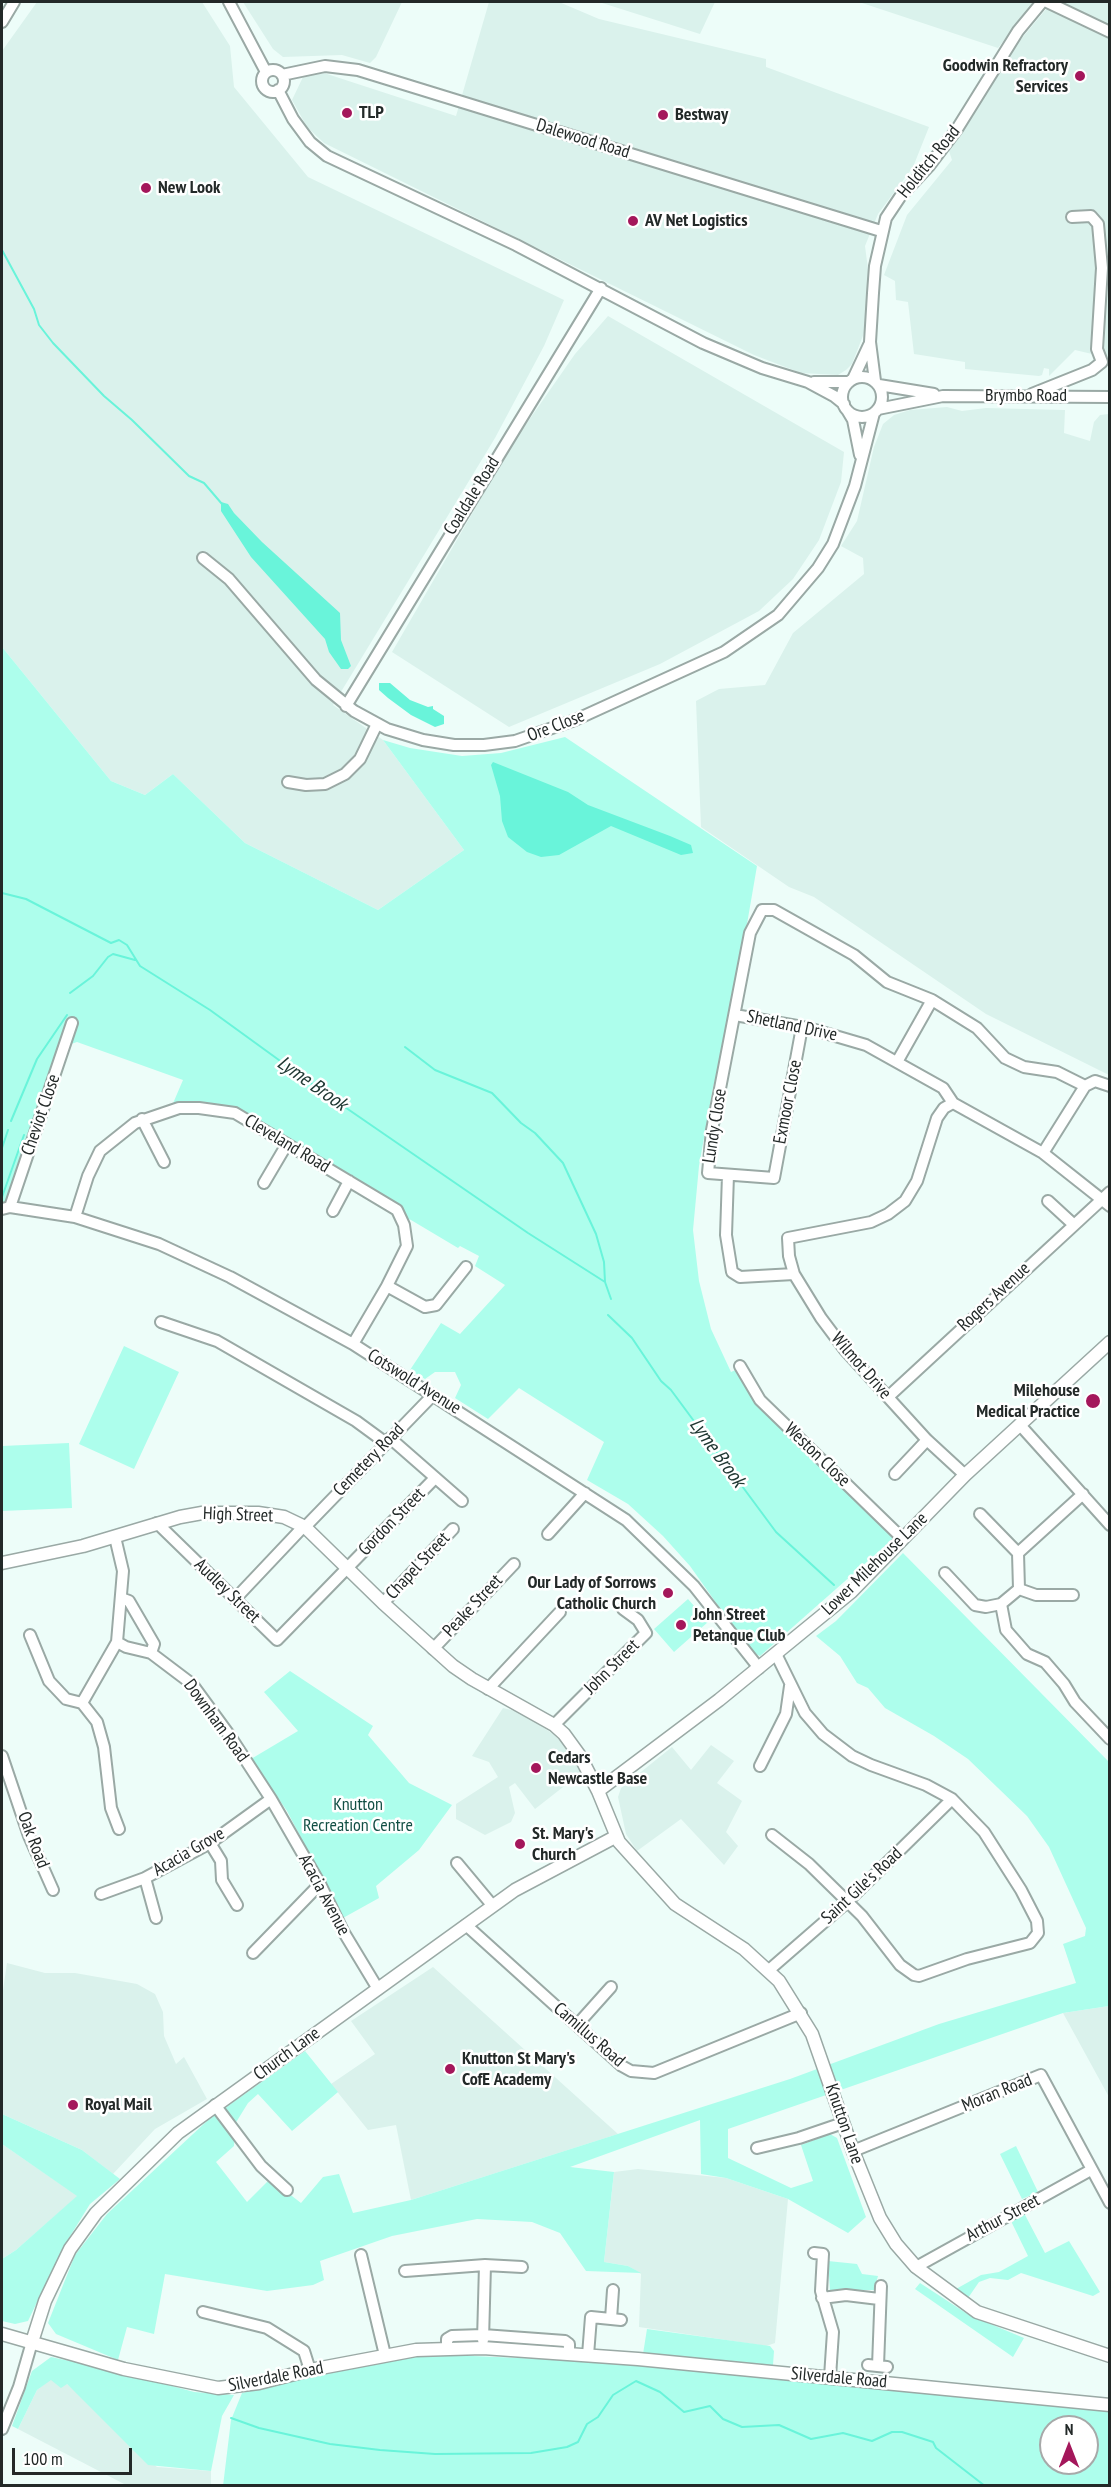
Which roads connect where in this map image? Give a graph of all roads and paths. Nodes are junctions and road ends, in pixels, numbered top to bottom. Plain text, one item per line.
1 (14, 2) edge
2 (229, 2) edge
3 (1042, 2) edge
4 (1047, 2) edge
5 (2, 22) edge
6 (1110, 32) edge
7 (266, 72) junction
8 (282, 75) junction
9 (278, 90) junction
10 (1072, 217) dead end
11 (881, 231) junction
12 (601, 288) junction
13 (870, 342) junction
14 (1106, 363) edge
15 (851, 380) junction
16 (808, 382) junction
17 (877, 383) junction
18 (942, 396) junction
19 (1029, 396) junction
20 (1110, 397) edge
21 (845, 407) junction
22 (876, 411) junction
23 (861, 461) junction
24 (203, 558) dead end
25 (346, 706) junction
26 (377, 724) junction
27 (288, 782) dead end
28 (932, 1000) junction
29 (735, 1015) junction
30 (72, 1023) dead end
31 (802, 1027) junction
32 (897, 1062) junction
33 (1085, 1086) junction
34 (1110, 1086) edge
35 (952, 1103) junction
36 (142, 1119) junction
37 (287, 1144) junction
38 (1043, 1152) junction
39 (164, 1162) dead end
40 (728, 1175) junction
41 (774, 1178) joint
42 (349, 1181) junction
43 (264, 1183) dead end
44 (1107, 1199) edge
45 (1048, 1202) dead end
46 (6, 1208) edge
47 (333, 1211) dead end
48 (75, 1217) junction
49 (1073, 1224) junction
50 (466, 1267) dead end
51 (794, 1274) junction
52 (387, 1286) junction
53 (161, 1322) dead end
54 (1110, 1342) edge
55 (353, 1344) junction
56 (740, 1366) dead end
57 (433, 1395) junction
58 (888, 1397) junction
59 (1020, 1425) junction
60 (388, 1440) junction
61 (927, 1440) junction
62 (896, 1474) dead end
63 (965, 1475) junction
64 (435, 1478) junction
65 (585, 1493) junction
66 (1083, 1494) junction
67 (462, 1501) dead end
68 (980, 1514) dead end
69 (157, 1523) junction
70 (1110, 1525) edge
71 (305, 1526) junction
72 (453, 1529) dead end
73 (548, 1534) dead end
74 (114, 1537) junction
75 (902, 1538) junction
76 (1018, 1553) junction
77 (2, 1563) edge
78 (513, 1564) dead end
79 (349, 1567) junction
80 (945, 1573) dead end
81 (1019, 1589) junction
82 (1072, 1596) dead end
83 (121, 1598) junction
84 (235, 1599) junction
85 (383, 1603) junction
86 (1001, 1604) junction
87 (623, 1609) dead end
88 (560, 1612) dead end
89 (296, 1620) joint
90 (30, 1635) dead end
91 (117, 1642) junction
92 (433, 1649) junction
93 (151, 1653) junction
94 (776, 1654) junction
95 (759, 1668) junction
96 (790, 1682) junction
97 (488, 1689) junction
98 (82, 1704) junction
99 (806, 1713) junction
100 (786, 1714) junction
101 (554, 1725) junction
102 (1110, 1739) edge
103 (2, 1756) edge
104 (760, 1766) dead end
105 (598, 1791) junction
106 (952, 1799) junction
107 (271, 1800) junction
108 (119, 1829) dead end
109 (772, 1835) dead end
110 (615, 1837) junction
111 (210, 1843) junction
112 (457, 1863) dead end
113 (145, 1878) junction
114 (320, 1884) junction
115 (53, 1890) dead end
116 (101, 1893) dead end
117 (846, 1903) junction
118 (237, 1905) dead end
119 (492, 1905) junction
120 (156, 1918) dead end
121 (466, 1924) junction
122 (253, 1953) dead end
123 (769, 1970) junction
124 (611, 1987) dead end
125 (378, 1989) junction
126 (801, 2013) junction
127 (578, 2025) junction
128 (215, 2105) junction
129 (843, 2123) junction
130 (757, 2148) dead end
131 (853, 2151) junction
132 (1091, 2170) junction
133 (287, 2190) dead end
134 (1110, 2203) edge
135 (814, 2253) dead end
136 (361, 2254) dead end
137 (484, 2265) junction
138 (916, 2266) junction
139 (522, 2267) dead end
140 (405, 2271) dead end
141 (881, 2286) dead end
142 (613, 2290) dead end
143 (822, 2298) junction
144 (879, 2299) junction
145 (203, 2312) dead end
146 (2, 2334) edge
147 (32, 2342) junction
148 (483, 2342) junction
149 (386, 2355) junction
150 (588, 2355) junction
151 (1110, 2356) edge
152 (878, 2366) dead end
153 (310, 2370) junction
154 (830, 2378) junction
155 (1110, 2405) edge
156 (2, 2429) edge

1 - 5 street
2 - 7 street
3 - 11 street, Holditch Road
4 - 6 street
7 - 8 street, Dalewood Road
7 - 9 street
8 - 9 street
8 - 11 street, Dalewood Road
9 - 12 street
10 - 14 street
11 - 13 street, Holditch Road
12 - 16 street
12 - 25 street, Coaldale Road
13 - 15 street, Holditch Road
13 - 17 street, Holditch Road
14 - 19 street
15 - 16 street
15 - 17 street
15 - 21 street
16 - 21 street
17 - 18 street, Brymbo Road
17 - 22 street
18 - 19 street, Brymbo Road
18 - 22 street, Brymbo Road
19 - 20 street, Brymbo Road
21 - 22 street
21 - 23 street, Ore Close
22 - 23 street, Ore Close
23 - 26 street, Ore Close
24 - 25 street, Ore Close
25 - 26 street, Ore Close
26 - 27 street
28 - 29 street, Shetland Drive
28 - 32 street
28 - 33 street
29 - 31 street, Shetland Drive
29 - 40 street, Lundy Close
30 - 46 street, Cheviot Close
31 - 32 street, Shetland Drive
31 - 41 street, Exmoor Close
32 - 35 street, Shetland Drive
33 - 34 street
33 - 38 street
35 - 38 street
35 - 51 street, Wilmot Drive
36 - 37 street, Cleveland Road
36 - 39 street
36 - 48 street, Cleveland Road
37 - 42 street, Cleveland Road
37 - 43 street
38 - 44 street
40 - 41 street, Lundy Close
40 - 51 street
42 - 47 street
42 - 52 street, Cleveland Road
44 - 49 street, Rogers Avenue
45 - 49 street
46 - 48 street, Cotswold Avenue
48 - 55 street, Cotswold Avenue
49 - 58 street, Rogers Avenue
50 - 52 street
51 - 58 street, Wilmot Drive
52 - 55 street, Cleveland Road
53 - 60 street
54 - 59 main road, Lower Milehouse Lane
55 - 57 street, Cotswold Avenue
56 - 75 street, Weston Close
57 - 60 street, Cemetery Road
57 - 65 street, Cotswold Avenue
58 - 61 street, Wilmot Drive
59 - 63 main road, Lower Milehouse Lane
59 - 66 street
60 - 64 street
60 - 71 street, Cemetery Road
61 - 62 street
61 - 63 street, Wilmot Drive
63 - 75 main road, Lower Milehouse Lane
64 - 67 street
64 - 79 street, Gordon Street
65 - 73 street
65 - 95 street, Cotswold Avenue
66 - 70 street
66 - 76 street
68 - 76 street
69 - 71 main road, High Street
69 - 74 main road, High Street
69 - 84 street, Audley Street
71 - 79 main road, High Street
71 - 84 street, Cemetery Road
72 - 85 street, Chapel Street
74 - 77 main road, High Street
74 - 83 street
75 - 94 main road, Lower Milehouse Lane
76 - 81 street
78 - 92 street, Peake Street
79 - 85 main road, High Street
79 - 89 street, Gordon Street
80 - 86 street
81 - 82 street
81 - 86 street
83 - 91 street
83 - 93 street
84 - 89 street, Audley Street
85 - 92 main road, High Street
86 - 102 street
87 - 101 street, John Street
88 - 97 street
90 - 98 street
91 - 93 street, Downham Road
91 - 98 street
92 - 97 main road, High Street
93 - 107 street, Downham Road
94 - 95 main road, Lower Milehouse Lane
94 - 96 street
95 - 105 main road, Lower Milehouse Lane
96 - 99 street
96 - 100 street
97 - 101 main road, High Street
98 - 108 street
99 - 100 street
99 - 106 street
100 - 104 street
101 - 105 main road
103 - 115 street, Oak Road
105 - 110 main road
106 - 117 street, Saint Gile's Road
106 - 117 street
107 - 111 street, Acacia Grove
107 - 114 street, Acacia Avenue
109 - 117 street
110 - 119 main road, Church Lane
110 - 123 main road, Knutton Lane
111 - 113 street, Acacia Grove
111 - 118 street
112 - 119 street
113 - 116 street, Acacia Grove
113 - 120 street
114 - 122 street
114 - 125 street, Acacia Avenue
117 - 123 street, Saint Gile's Road
119 - 121 main road, Church Lane
121 - 125 main road, Church Lane
121 - 127 street, Camillus Road
123 - 126 main road, Knutton Lane
124 - 127 street
125 - 128 main road, Church Lane
126 - 127 street, Camillus Road
126 - 129 main road, Knutton Lane
128 - 133 street
128 - 147 main road, Church Lane
129 - 130 street
129 - 131 main road, Knutton Lane
131 - 132 street, Moran Road
131 - 138 main road, Knutton Lane
132 - 134 street, Moran Road
132 - 138 street, Arthur Street
135 - 143 street
136 - 149 street
137 - 139 street
137 - 140 street
137 - 148 street
138 - 151 main road, Knutton Lane
141 - 144 street
142 - 150 street
143 - 144 street
143 - 154 street
144 - 152 street
145 - 153 street
146 - 147 main road, Silverdale Road
147 - 153 main road, Silverdale Road
147 - 156 street
148 - 149 main road, Silverdale Road
148 - 150 main road, Silverdale Road
149 - 153 main road, Silverdale Road
150 - 154 main road, Silverdale Road
154 - 155 main road, Silverdale Road

